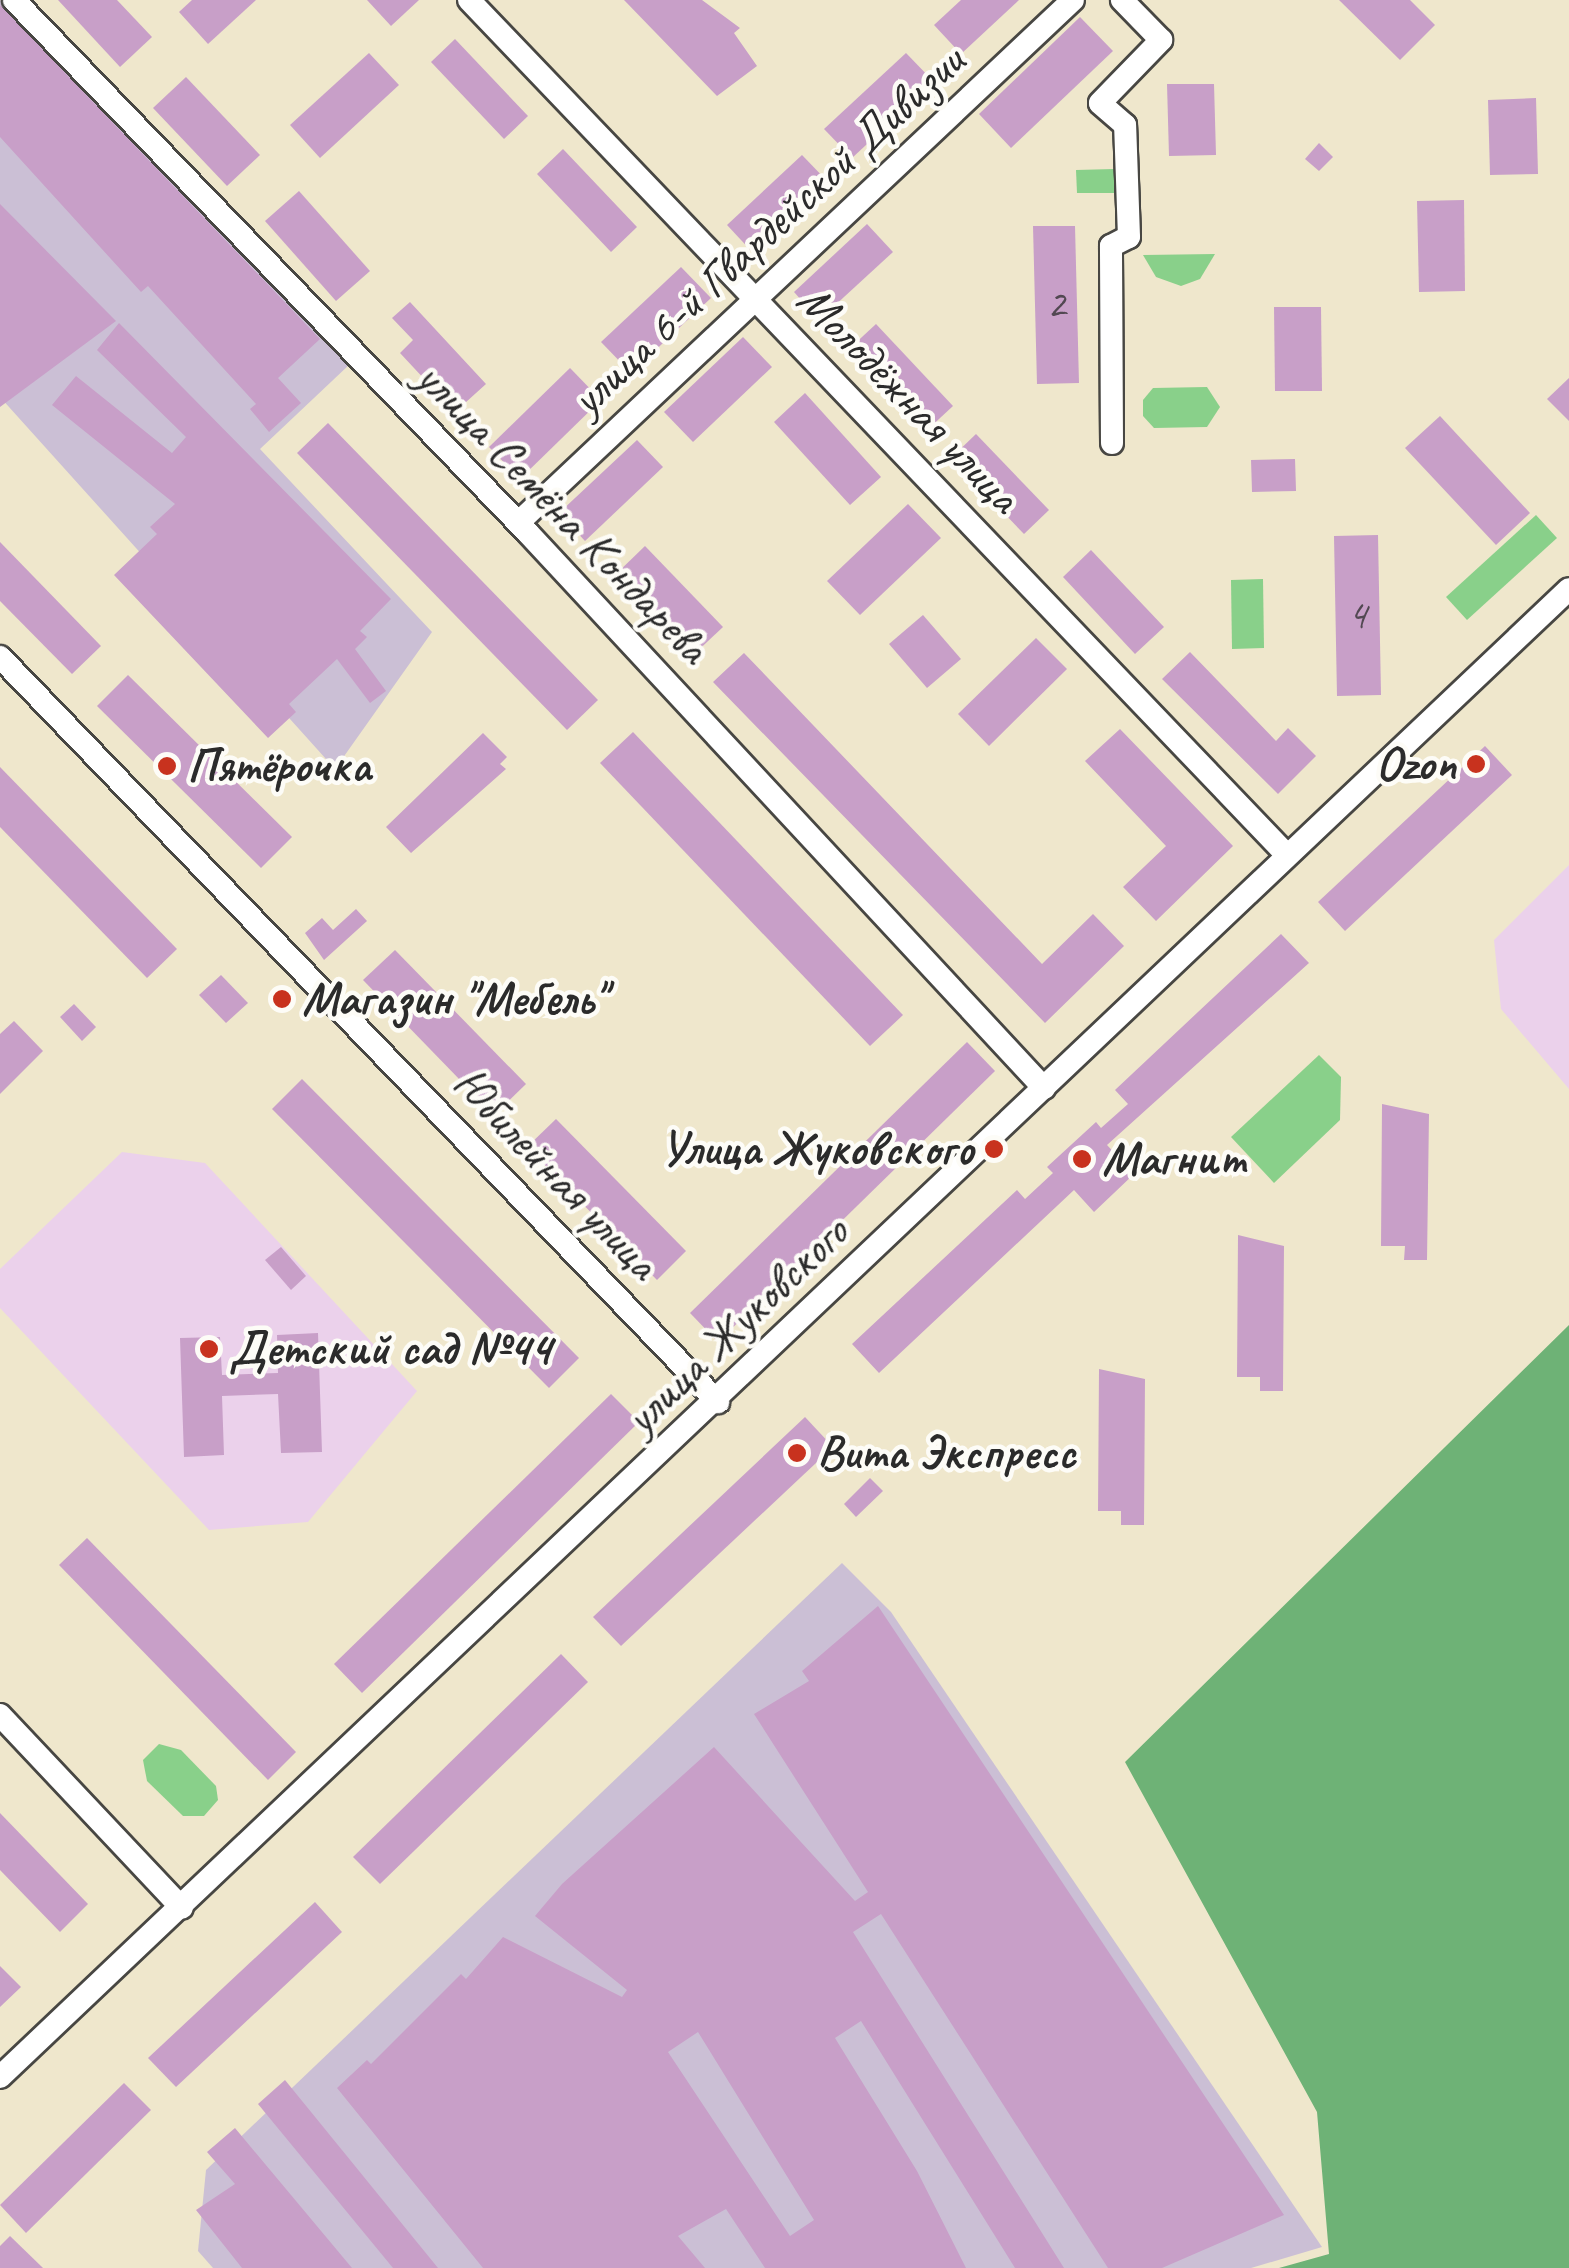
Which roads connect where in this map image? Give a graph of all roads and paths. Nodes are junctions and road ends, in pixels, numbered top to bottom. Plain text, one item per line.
1 (14, 0) edge
2 (469, 0) edge
3 (1073, 0) edge
4 (1122, 0) edge
5 (756, 300) junction
6 (1112, 443) dead end
7 (518, 522) junction
8 (1569, 588) edge
9 (0, 657) edge
10 (1287, 855) junction
11 (1044, 1088) junction
12 (718, 1402) junction
13 (0, 1715) edge
14 (182, 1908) junction
15 (0, 2077) edge

1 - 7 street, улица Семёна Кондарева
2 - 5 street, Молодёжная улица
3 - 5 street, улица 6-й Гвардейской Дивизии
4 - 6 street
5 - 7 street, улица 6-й Гвардейской Дивизии
5 - 10 street, Молодёжная улица
7 - 11 street, улица Семёна Кондарева
8 - 10 street, улица Жуковского
9 - 12 street, Юбилейная улица
10 - 11 street, улица Жуковского
11 - 12 street, улица Жуковского
12 - 14 street, улица Жуковского
13 - 14 street
14 - 15 street, улица Жуковского

